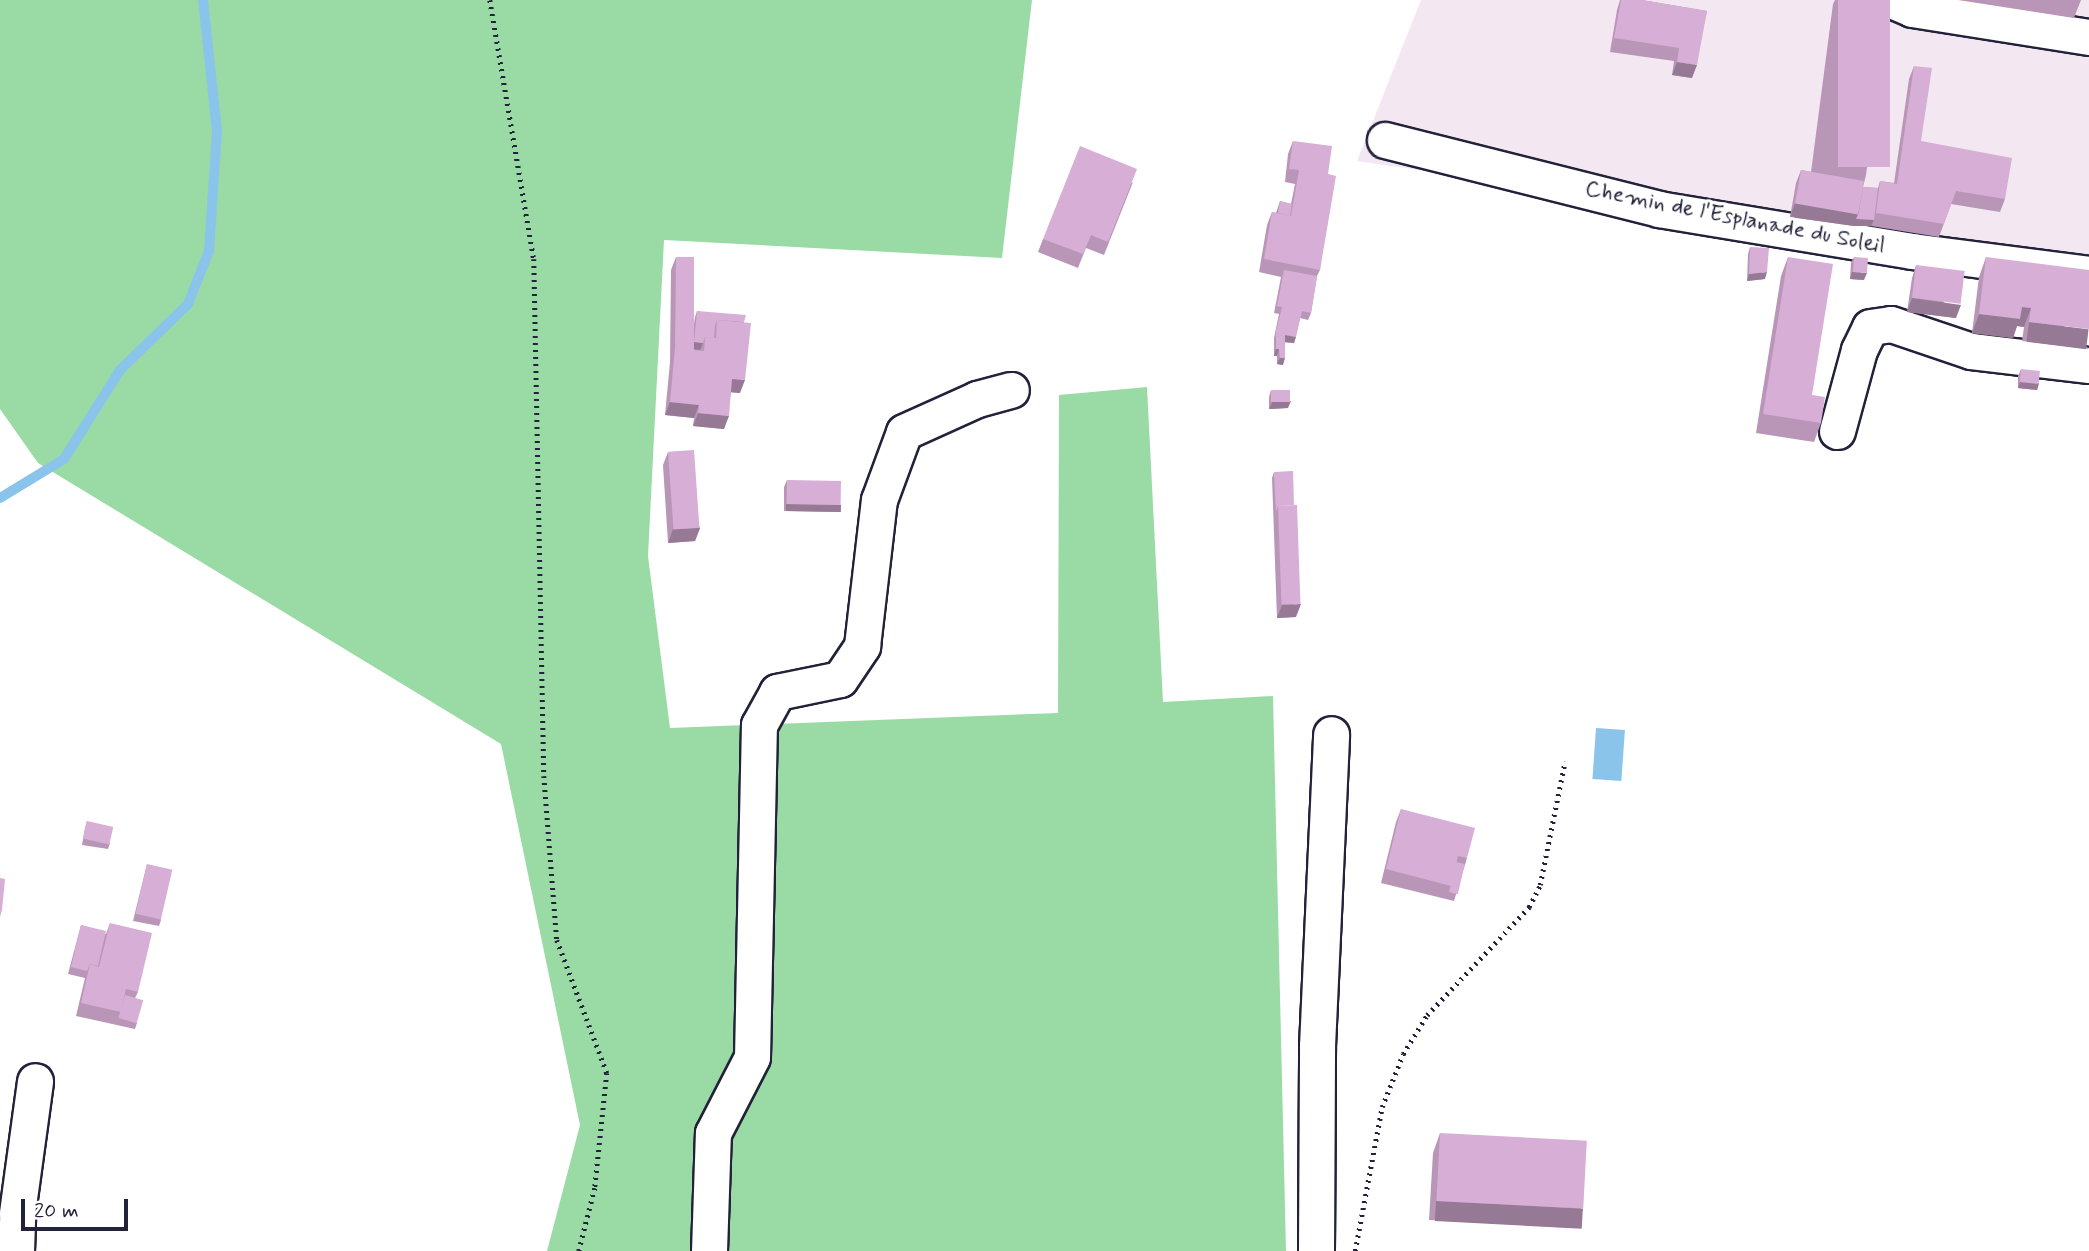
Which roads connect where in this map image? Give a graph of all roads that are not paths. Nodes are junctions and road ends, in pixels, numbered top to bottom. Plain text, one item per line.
1 (1891, 0) edge
2 (2089, 37) edge
3 (1385, 140) dead end
4 (2089, 274) edge
5 (2089, 365) edge
6 (1011, 390) dead end
7 (1837, 431) dead end
8 (1331, 734) dead end
9 (35, 1081) dead end
10 (16, 1251) edge
11 (709, 1251) edge
12 (1316, 1251) edge

1 - 2 street
3 - 4 street, Chemin de l'Esplanade du Soleil
5 - 7 street
6 - 11 street
8 - 12 street
9 - 10 street

